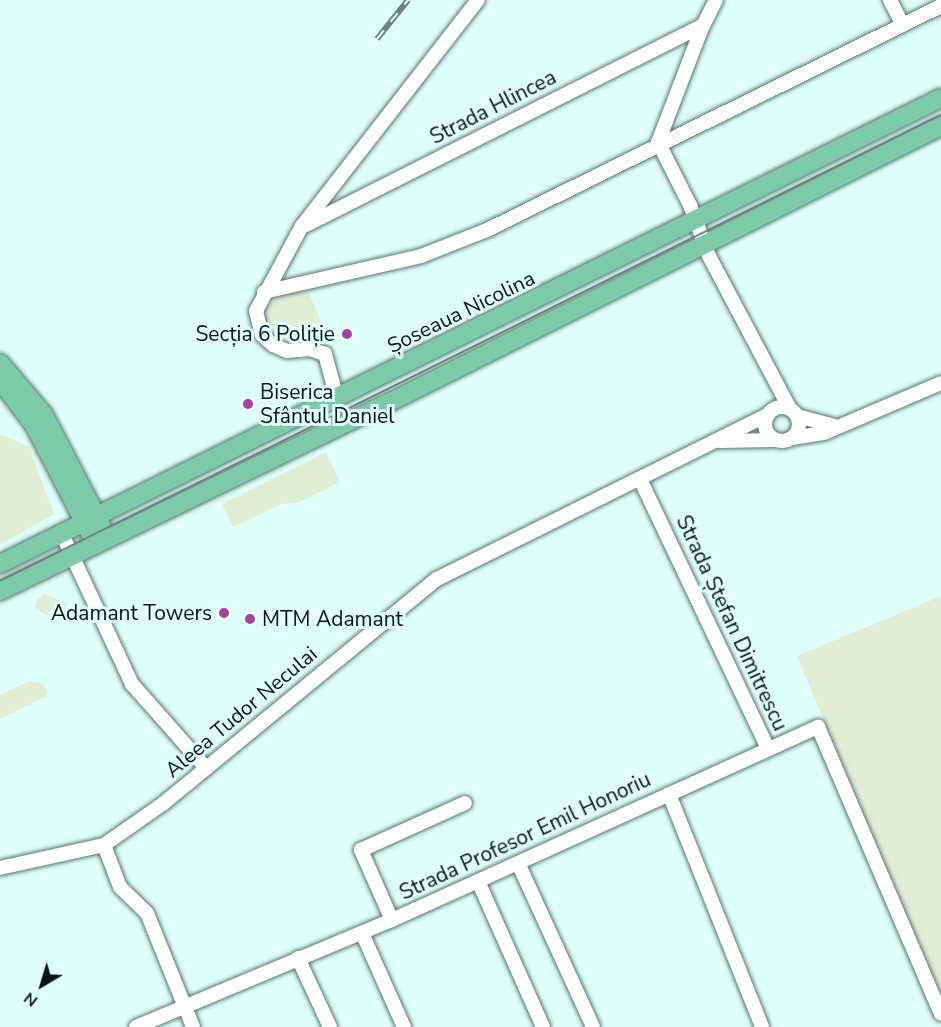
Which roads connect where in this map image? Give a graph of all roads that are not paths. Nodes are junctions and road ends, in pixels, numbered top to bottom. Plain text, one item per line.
1 (478, 0) edge
2 (716, 0) edge
3 (890, 0) edge
4 (941, 6) edge
5 (703, 25) junction
6 (903, 25) junction
7 (941, 98) edge
8 (941, 126) edge
9 (658, 142) junction
10 (695, 220) junction
11 (302, 226) junction
12 (704, 244) junction
13 (264, 292) junction
14 (0, 363) edge
15 (0, 380) edge
16 (941, 384) edge
17 (337, 398) junction
18 (782, 412) junction
19 (835, 426) junction
20 (792, 438) junction
21 (774, 440) junction
22 (718, 441) junction
23 (640, 479) junction
24 (91, 520) junction
25 (62, 534) junction
26 (102, 543) junction
27 (74, 556) junction
28 (0, 564) edge
29 (0, 591) edge
30 (768, 748) junction
31 (206, 768) junction
32 (669, 794) junction
33 (465, 803) dead end
34 (104, 845) junction
35 (519, 863) junction
36 (0, 868) edge
37 (478, 881) junction
38 (392, 920) junction
39 (362, 933) junction
40 (298, 958) junction
41 (183, 1005) junction
42 (941, 1014) edge
43 (136, 1027) edge
44 (193, 1027) edge
45 (330, 1027) edge
46 (404, 1027) edge
47 (543, 1027) edge
48 (593, 1027) edge
49 (762, 1027) edge

1 - 11 street
2 - 5 street
3 - 6 street
4 - 6 street
5 - 9 street
5 - 11 street, Strada Hlincea
6 - 9 street
7 - 10 main road, Șoseaua Nicolina
8 - 12 main road
9 - 10 street
9 - 13 street
10 - 12 street
10 - 17 main road, Șoseaua Nicolina
11 - 13 street
12 - 18 street
12 - 26 main road
13 - 17 street
14 - 24 main road
15 - 24 main road
16 - 19 street, Aleea Tudor Neculai
17 - 24 main road, Șoseaua Nicolina
18 - 19 street
18 - 20 street
18 - 21 street
18 - 22 street, Aleea Tudor Neculai
19 - 20 street, Aleea Tudor Neculai
20 - 21 street, Aleea Tudor Neculai
21 - 22 street, Aleea Tudor Neculai
22 - 23 street, Aleea Tudor Neculai
23 - 30 street, Strada Ștefan Dimitrescu
23 - 31 street, Aleea Tudor Neculai
24 - 25 main road, Șoseaua Nicolina
24 - 26 main road
25 - 27 street
25 - 28 main road, Șoseaua Nicolina
26 - 27 main road
27 - 29 main road
27 - 31 street
30 - 32 street, Strada Profesor Emil Honoriu
30 - 42 street, Strada Ștefan Dimitrescu
31 - 34 street, Aleea Tudor Neculai
32 - 35 street, Strada Profesor Emil Honoriu
32 - 49 street
33 - 38 street
34 - 36 street, Aleea Tudor Neculai
34 - 41 street
35 - 37 street, Strada Profesor Emil Honoriu
35 - 48 street
37 - 38 street, Strada Profesor Emil Honoriu
37 - 47 street
38 - 39 street, Strada Profesor Emil Honoriu
39 - 40 street, Strada Profesor Emil Honoriu
39 - 46 street
40 - 41 street, Strada Profesor Emil Honoriu
40 - 45 street
41 - 43 street, Strada Profesor Emil Honoriu
41 - 44 street

